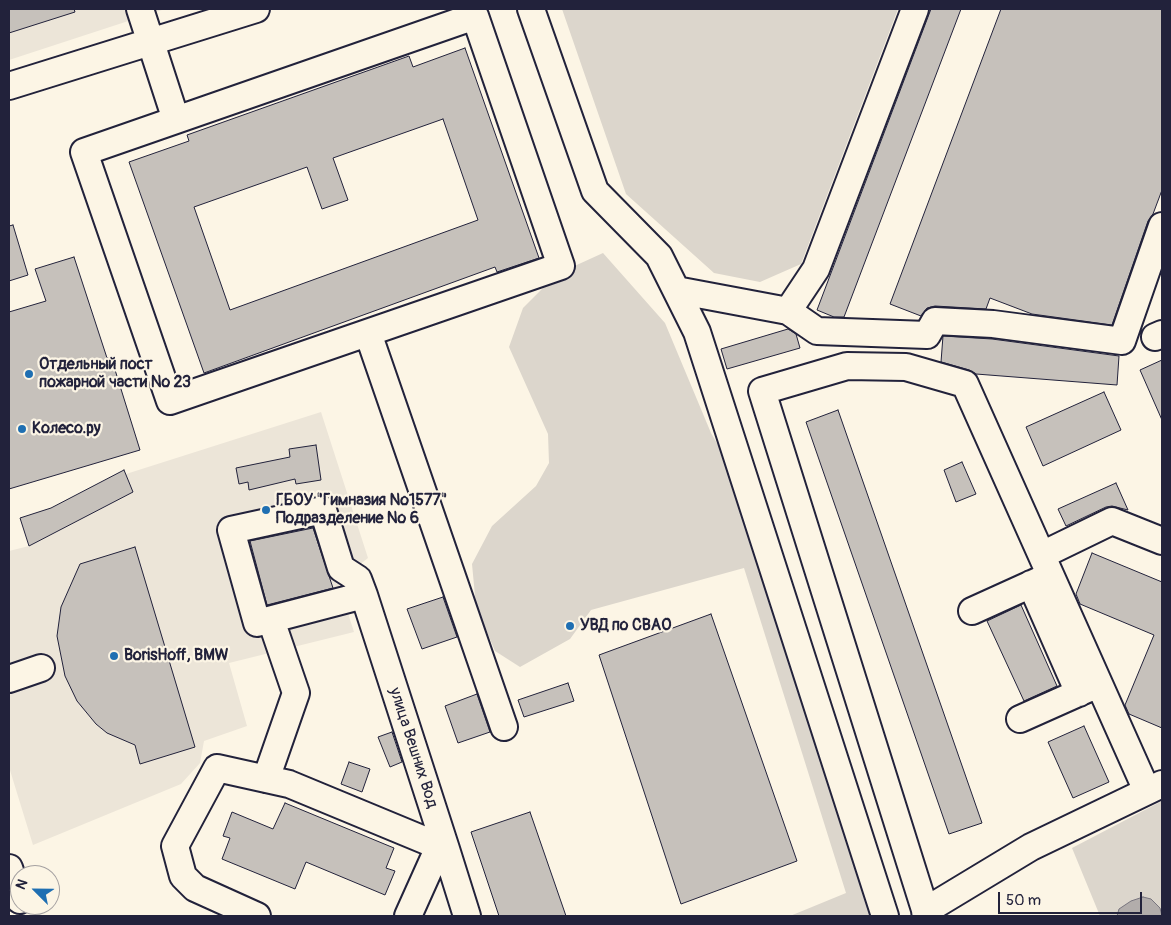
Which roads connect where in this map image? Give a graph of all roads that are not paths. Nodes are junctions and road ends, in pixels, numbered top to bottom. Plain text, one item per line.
1 (140, 9) edge
2 (256, 9) edge
3 (531, 9) edge
4 (915, 9) edge
5 (149, 42) junction
6 (9, 86) edge
7 (176, 120) junction
8 (1162, 226) edge
9 (676, 290) junction
10 (788, 311) junction
11 (368, 333) junction
12 (1162, 541) edge
13 (1041, 572) junction
14 (361, 587) junction
15 (972, 611) dead end
16 (271, 620) junction
17 (41, 668) dead end
18 (9, 679) edge
19 (1089, 688) junction
20 (1020, 719) dead end
21 (504, 727) dead end
22 (266, 779) junction
23 (1155, 787) edge
24 (443, 848) junction
25 (926, 914) edge
26 (257, 916) edge
27 (408, 916) edge
28 (467, 916) edge
29 (885, 916) edge

1 - 5 street
2 - 5 street
3 - 9 street
4 - 10 street
5 - 6 street
5 - 7 street
7 - 11 street
7 - 11 street
8 - 10 street
9 - 10 street
9 - 29 street
11 - 21 street
12 - 13 street
13 - 15 street
13 - 19 street
13 - 25 street
14 - 16 street
14 - 16 street
14 - 24 street, улица Вешних Вод
16 - 22 street
17 - 18 street
19 - 20 street
19 - 23 street
22 - 24 street
22 - 26 street
23 - 25 street
24 - 27 street
24 - 28 street, улица Вешних Вод

